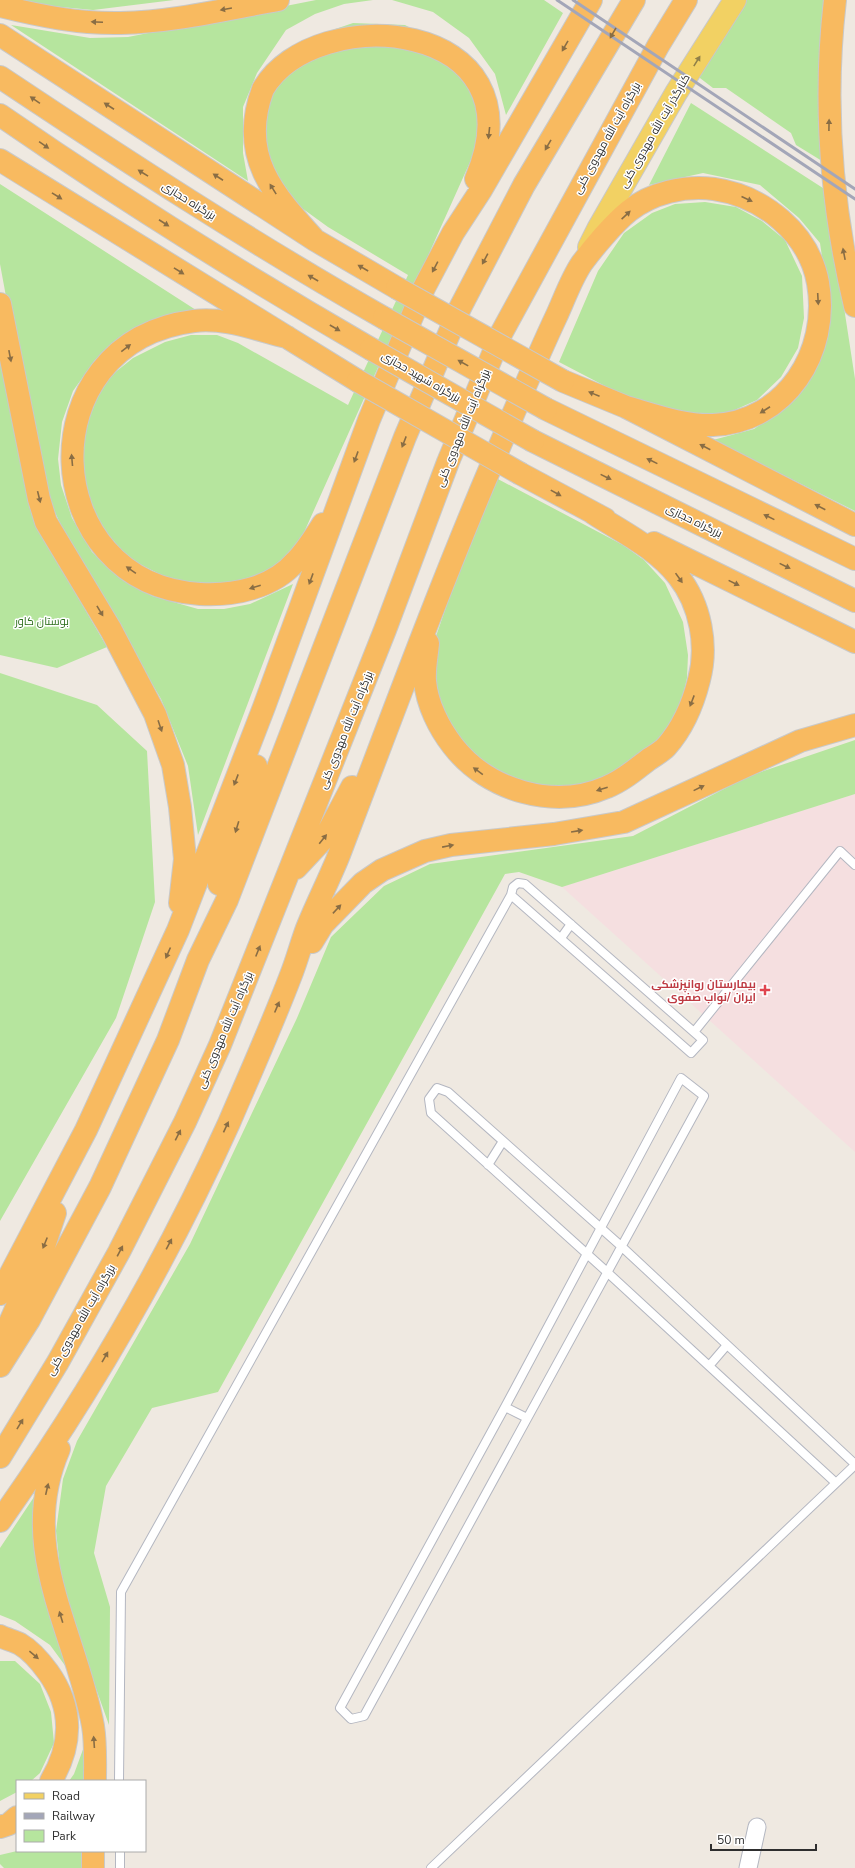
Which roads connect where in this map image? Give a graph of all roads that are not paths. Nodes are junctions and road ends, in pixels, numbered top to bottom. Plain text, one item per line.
1 (278, 0) edge
2 (591, 0) edge
3 (634, 0) edge
4 (686, 0) edge
5 (735, 0) edge
6 (835, 0) edge
7 (0, 6) edge
8 (420, 21) dead end
9 (307, 31) dead end
10 (0, 35) edge
11 (0, 77) edge
12 (0, 115) edge
13 (0, 160) edge
14 (453, 233) junction
15 (316, 240) junction
16 (581, 265) junction
17 (0, 304) edge
18 (855, 306) edge
19 (287, 337) junction
20 (626, 407) junction
21 (533, 441) joint
22 (339, 502) junction
23 (593, 513) junction
24 (855, 525) edge
25 (855, 559) edge
26 (855, 601) edge
27 (431, 616) junction
28 (855, 642) edge
29 (264, 707) junction
30 (389, 723) junction
31 (855, 725) edge
32 (855, 865) edge
33 (288, 878) junction
34 (511, 895) junction
35 (571, 924) junction
36 (178, 930) junction
37 (561, 938) junction
38 (198, 960) junction
39 (291, 975) junction
40 (694, 1032) junction
41 (503, 1141) junction
42 (75, 1153) junction
43 (488, 1165) junction
44 (600, 1228) junction
45 (621, 1246) junction
46 (586, 1255) junction
47 (606, 1272) junction
48 (0, 1294) edge
49 (0, 1345) edge
50 (727, 1345) junction
51 (0, 1366) edge
52 (709, 1366) junction
53 (85, 1390) junction
54 (505, 1407) junction
55 (527, 1418) junction
56 (0, 1458) edge
57 (855, 1465) edge
58 (37, 1469) junction
59 (836, 1483) junction
60 (0, 1504) edge
61 (0, 1521) edge
62 (0, 1636) edge
63 (52, 1780) edge
64 (95, 1780) edge
65 (119, 1780) edge
66 (16, 1819) edge
67 (0, 1827) edge
68 (757, 1827) dead end
69 (93, 1852) edge
70 (120, 1852) edge
71 (93, 1868) edge
72 (120, 1868) edge
73 (430, 1868) edge
74 (748, 1868) edge

1 -> 7 highway
2 -> 14 highway
3 -> 38 highway
4 - 33 highway, بزرگراه آیت الله مهدوی کنی
16 -> 5 main road, کنارگذر آیت الله مهدوی کنی
18 -> 6 highway
8 -> 14 highway
15 -> 9 highway
15 -> 10 highway
25 -> 11 highway, بزرگراه حجازی, bridge
12 -> 21 highway, بزرگراه شهید حجازی, bridge
13 -> 19 highway
14 -> 22 highway
20 -> 15 highway, bridge
16 -> 20 highway
16 - 27 highway
17 -> 36 highway
22 -> 19 highway
19 -> 23 highway, bridge
24 -> 20 highway
21 -> 26 highway, بزرگراه حجازی
22 -> 29 highway
23 -> 27 highway
23 -> 28 highway
27 - 30 highway
29 -> 36 highway
29 -> 38 highway
33 -> 30 highway
30 - 39 highway
39 -> 31 highway
32 - 40 lane
56 -> 33 highway, بزرگراه آیت الله مهدوی کنی
34 - 35 lane
34 - 37 lane
34 - 65 lane
35 - 37 lane
35 - 40 lane
36 -> 42 highway
37 - 40 lane
38 - 51 highway
53 -> 39 highway
41 - 43 lane
41 - 43 lane
41 - 44 lane
42 - 48 highway
42 -> 49 highway
43 - 46 lane
44 - 45 lane
44 - 45 lane
44 - 46 lane
45 - 47 lane
45 - 50 lane
46 - 47 lane
46 - 54 lane
47 - 52 lane
47 - 55 lane
50 - 52 lane
50 - 57 lane
52 - 59 lane
53 - 58 highway
64 -> 53 highway
54 - 55 lane
54 - 55 lane
57 - 59 lane
58 - 60 highway
58 - 61 highway
59 - 73 lane
62 -> 63 highway
66 - 67 highway
68 - 74 street
69 - 71 highway
70 - 72 lane

